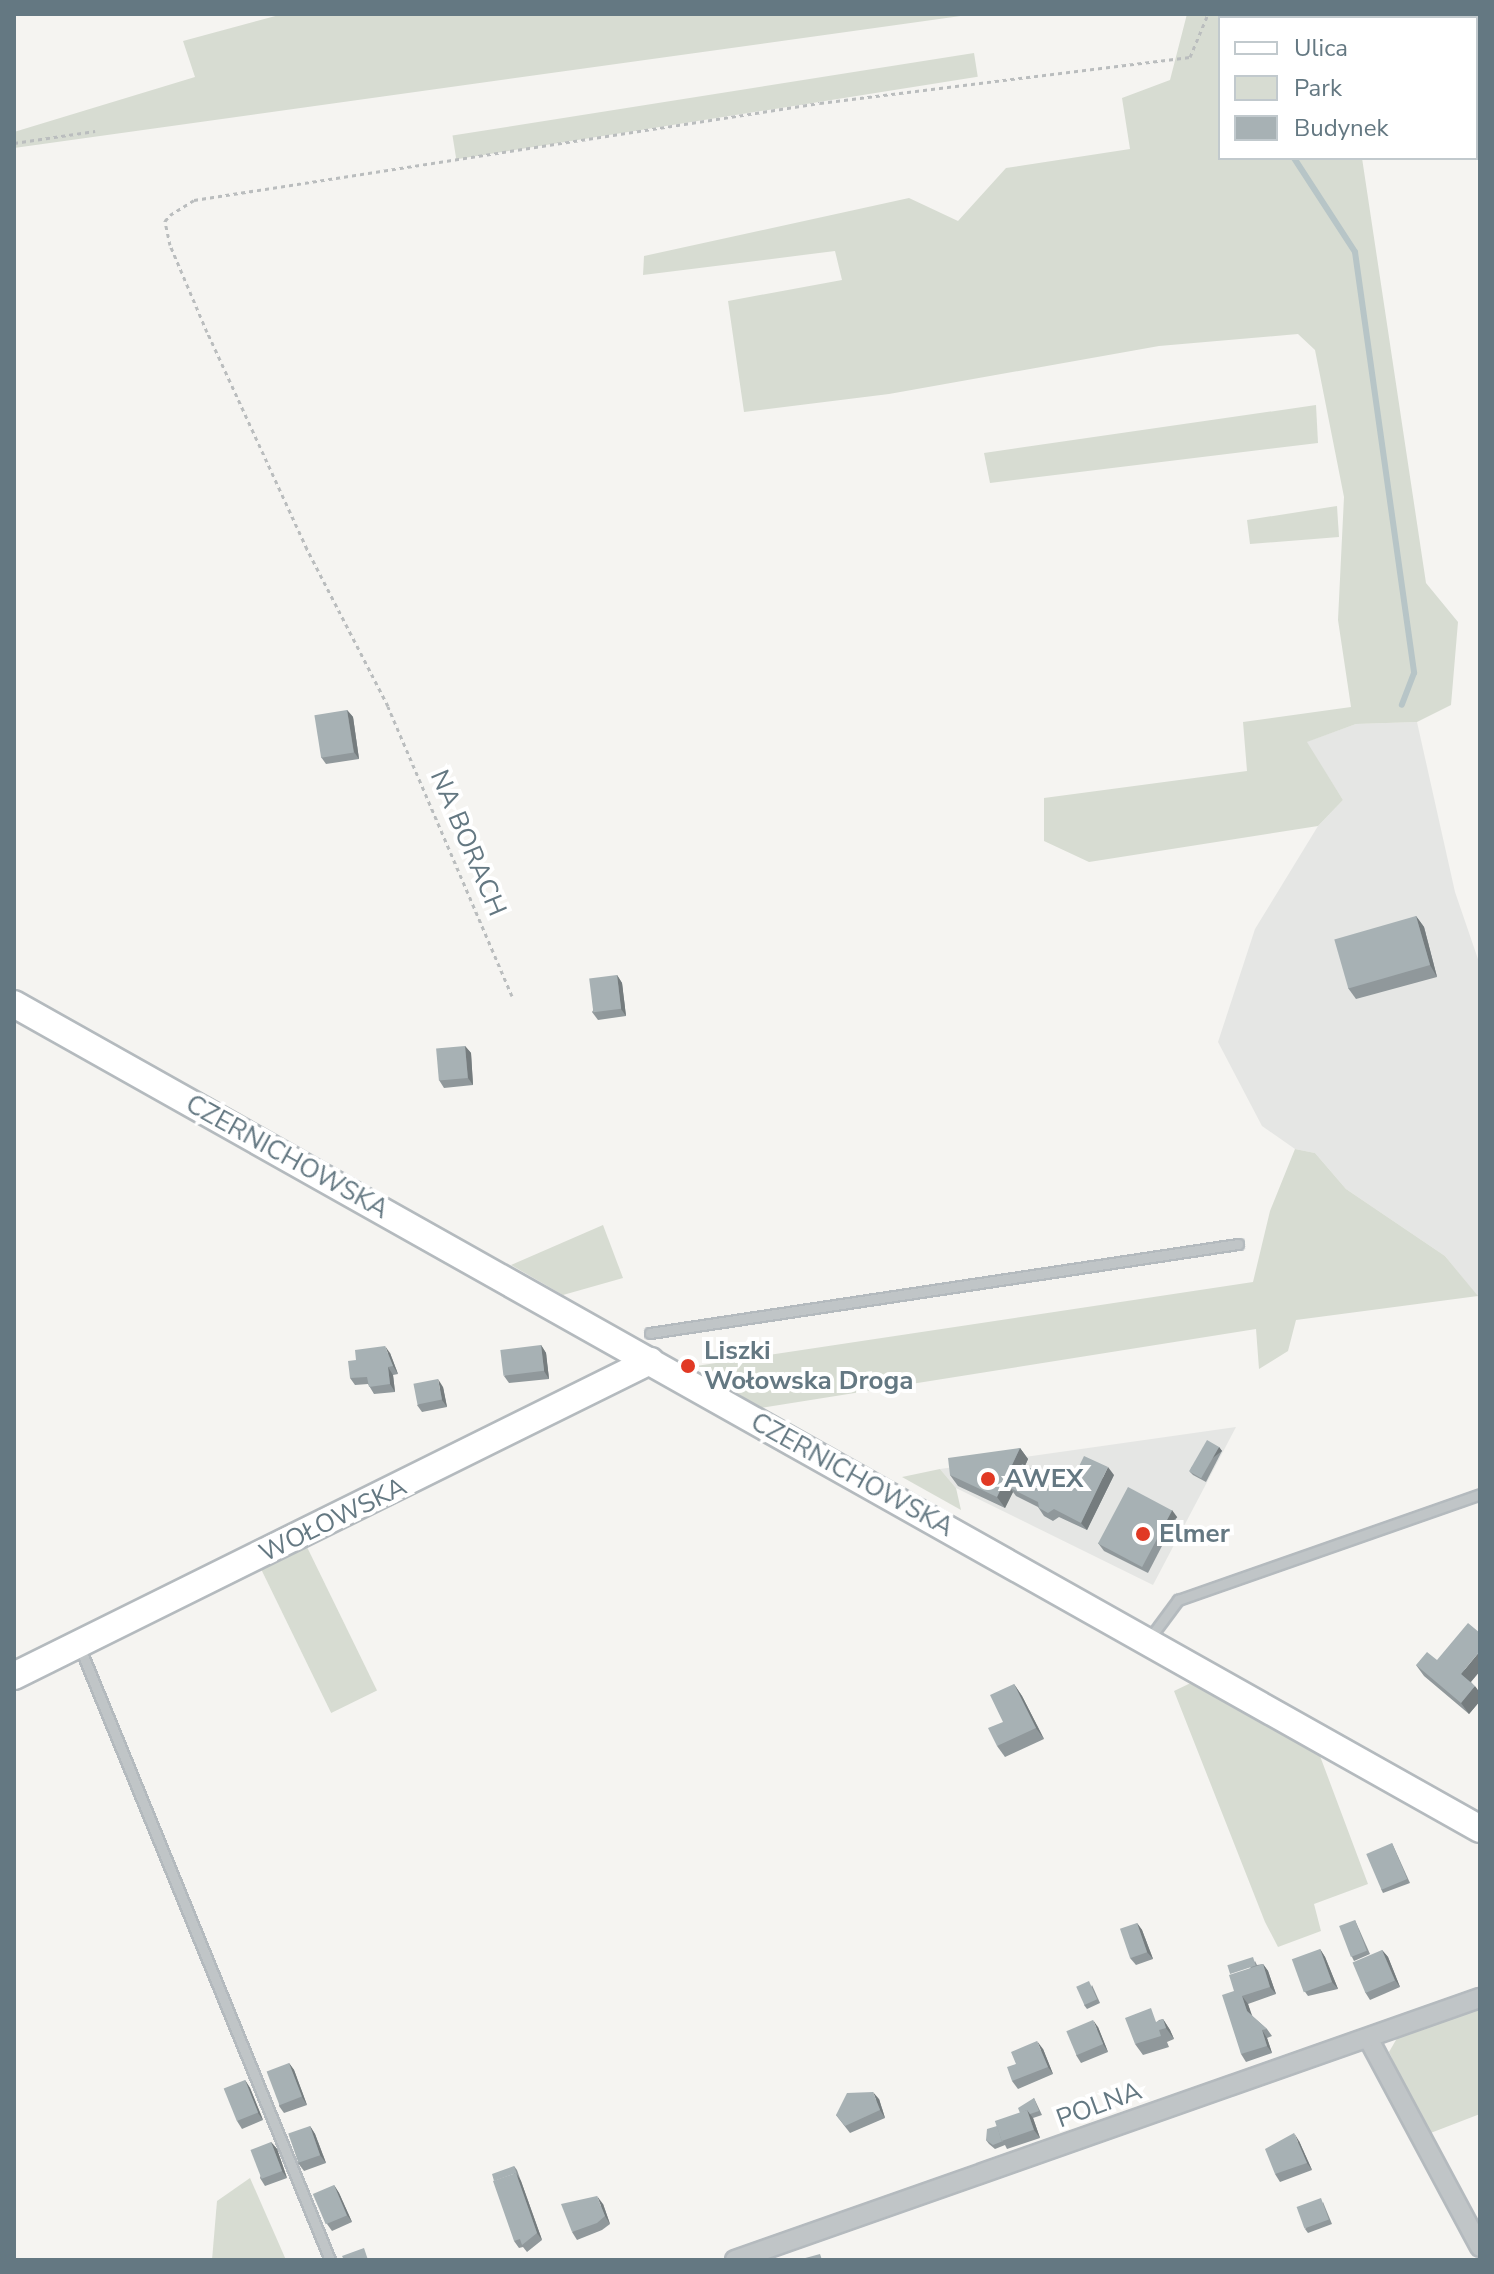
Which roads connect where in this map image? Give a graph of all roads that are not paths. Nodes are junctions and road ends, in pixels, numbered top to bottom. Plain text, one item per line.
1 (14, 1004) edge
2 (1238, 1244) dead end
3 (650, 1333) dead end
4 (650, 1361) junction
5 (1480, 1494) edge
6 (1147, 1641) junction
7 (79, 1645) junction
8 (14, 1676) edge
9 (1480, 1829) edge
10 (1480, 1998) edge
11 (1368, 2038) junction
12 (1480, 2247) edge
13 (330, 2260) edge
14 (735, 2260) edge

1 - 4 street, CZERNICHOWSKA
2 - 3 lane
4 - 6 street, CZERNICHOWSKA
4 - 7 street, WOŁOWSKA
5 - 6 lane
6 - 9 street, CZERNICHOWSKA
7 - 8 street, WOŁOWSKA
7 - 13 lane
10 - 11 street, POLNA
11 - 12 street
11 - 14 street, POLNA

